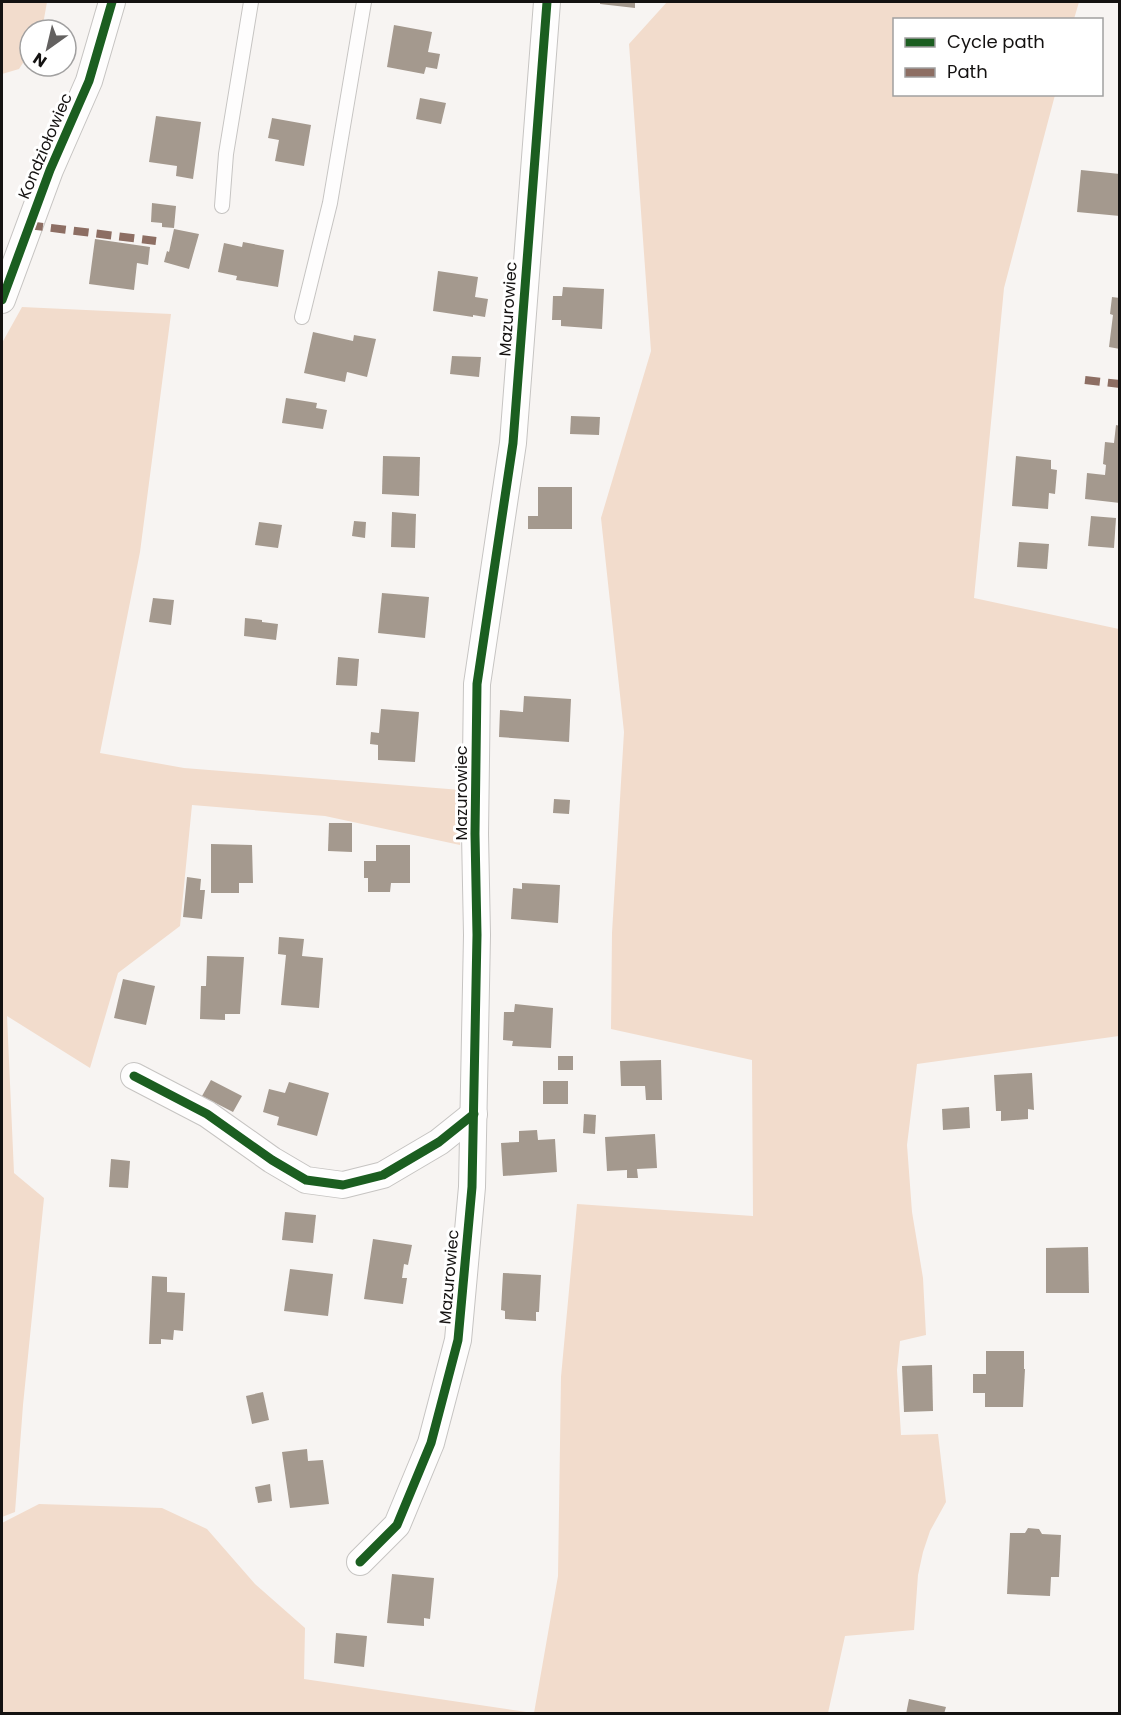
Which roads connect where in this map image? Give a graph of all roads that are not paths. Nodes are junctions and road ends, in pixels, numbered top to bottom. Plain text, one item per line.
1 (112, 2) edge
2 (251, 2) edge
3 (364, 2) edge
4 (547, 2) edge
5 (222, 206) dead end
6 (2, 300) edge
7 (302, 317) dead end
8 (134, 1076) dead end
9 (474, 1114) junction
10 (360, 1562) dead end

1 - 6 street, Kondziołowiec
2 - 5 lane
3 - 7 lane
4 - 9 street, Mazurowiec
8 - 9 street
9 - 10 street, Mazurowiec

